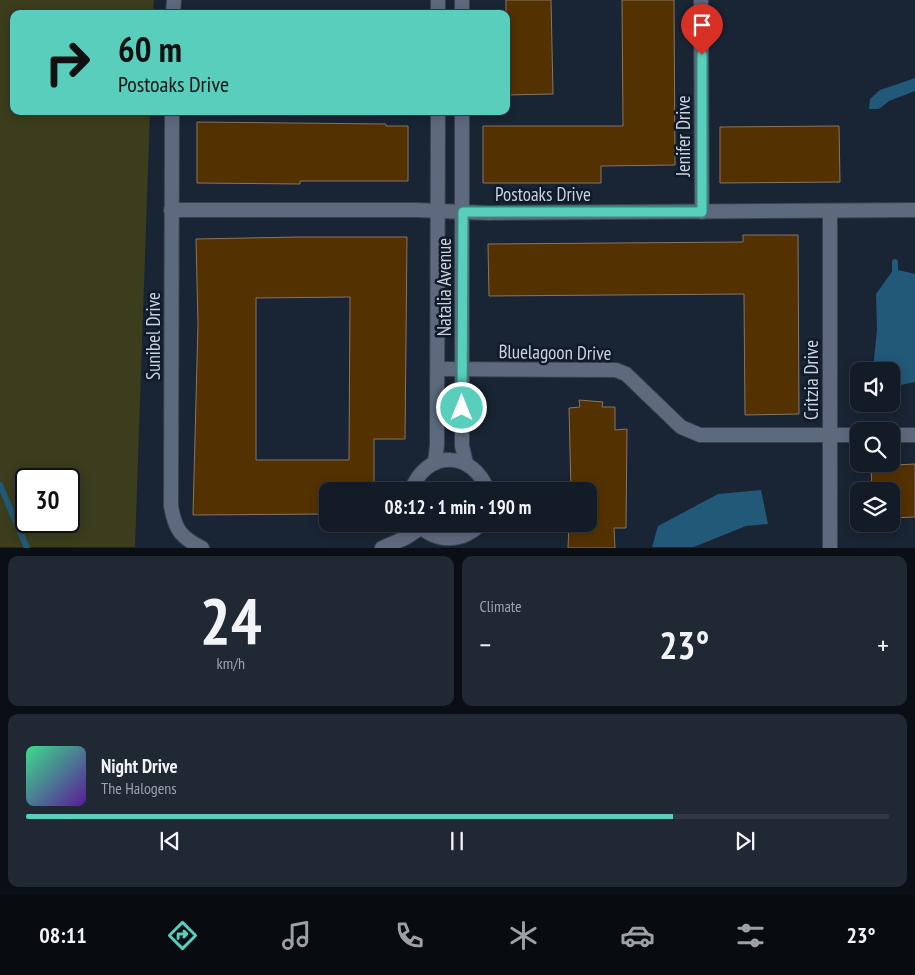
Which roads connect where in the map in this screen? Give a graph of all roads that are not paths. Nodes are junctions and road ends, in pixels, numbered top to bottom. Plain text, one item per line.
1 (702, 0) edge
2 (172, 115) edge
3 (438, 115) edge
4 (462, 115) edge
5 (171, 210) junction
6 (915, 210) edge
7 (438, 211) junction
8 (463, 212) junction
9 (702, 212) junction
10 (830, 213) junction
11 (438, 369) junction
12 (462, 369) junction
13 (830, 435) junction
14 (850, 435) edge
15 (900, 435) edge
16 (915, 435) edge
17 (435, 462) junction
18 (466, 463) junction
19 (415, 482) edge
20 (485, 482) edge
21 (412, 532) edge
22 (430, 532) edge
23 (470, 532) edge
24 (202, 548) edge
25 (382, 548) edge
26 (830, 548) edge

1 - 9 street, Jenifer Drive
2 - 5 street, Sunibel Drive
3 - 7 street, Natalia Avenue
4 - 8 street, Natalia Avenue
5 - 7 street, Postoaks Drive
5 - 24 street, Sunibel Drive
6 - 10 street, Postoaks Drive
7 - 8 street, Postoaks Drive
7 - 11 street, Natalia Avenue
8 - 9 street, Postoaks Drive
8 - 12 street, Natalia Avenue
9 - 10 street, Postoaks Drive
10 - 13 street, Critzia Drive
11 - 12 street, Bluelagoon Drive
11 - 17 street, Natalia Avenue
12 - 13 street, Bluelagoon Drive
12 - 18 street, Natalia Avenue
13 - 14 street, Bluelagoon Drive
13 - 26 street, Critzia Drive
15 - 16 street
17 - 18 street
17 - 19 street
18 - 20 street
21 - 25 street
22 - 23 street

